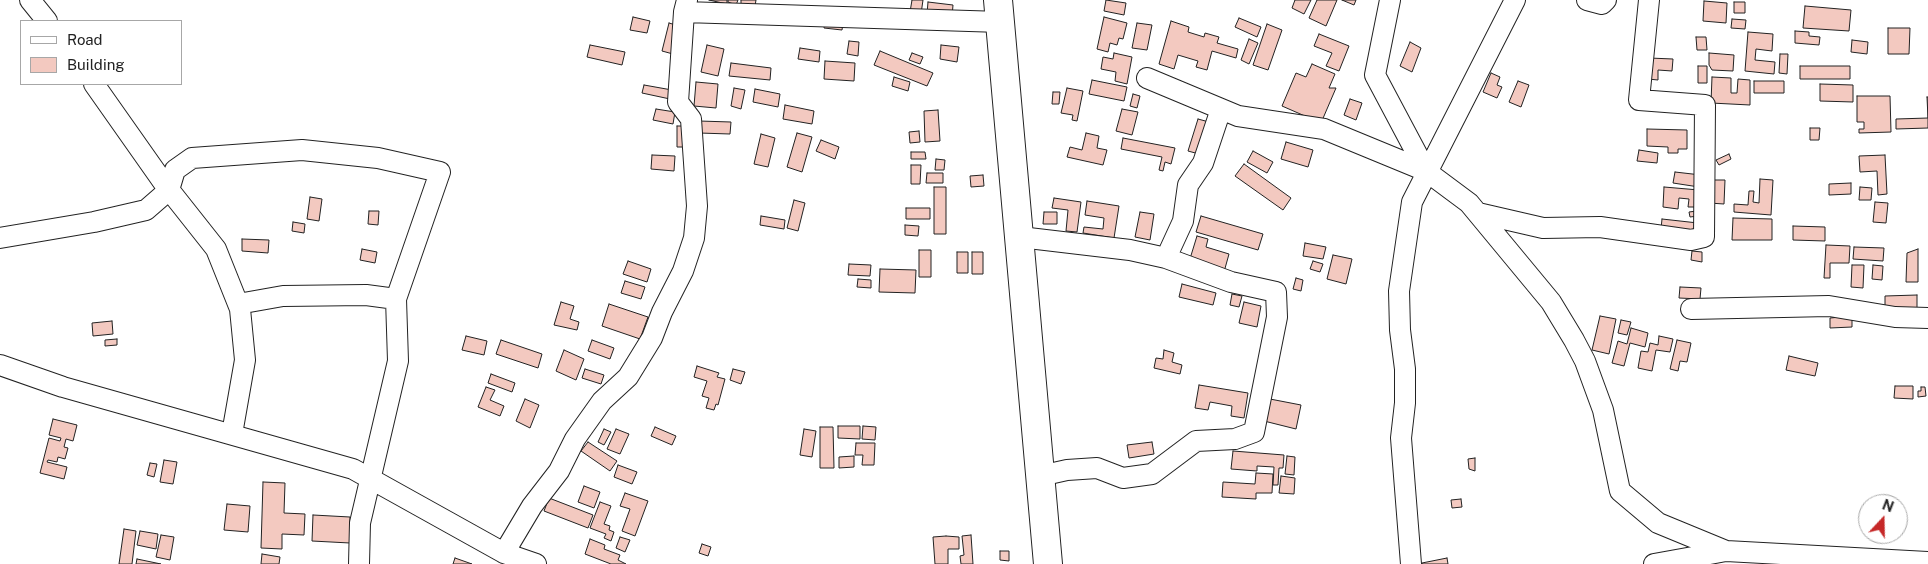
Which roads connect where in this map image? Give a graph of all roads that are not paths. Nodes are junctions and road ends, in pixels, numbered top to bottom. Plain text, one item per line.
1 (30, 0) edge
2 (1390, 0) edge
3 (1515, 0) edge
4 (1588, 0) edge
5 (1606, 0) edge
6 (1649, 0) edge
7 (685, 6) edge
8 (822, 8) edge
9 (1000, 11) edge
10 (46, 20) edge
11 (1146, 78) dead end
12 (95, 85) edge
13 (1221, 109) junction
14 (1426, 171) junction
15 (169, 190) junction
16 (1478, 213) junction
17 (1020, 237) junction
18 (0, 238) edge
19 (1166, 258) junction
20 (396, 299) junction
21 (238, 304) junction
22 (1691, 309) dead end
23 (1928, 318) edge
24 (0, 365) edge
25 (232, 434) junction
26 (1040, 476) junction
27 (370, 478) junction
28 (1726, 551) junction
29 (504, 553) junction
30 (1928, 562) edge
31 (359, 564) edge
32 (534, 564) edge
33 (1048, 564) edge
34 (1411, 564) edge
35 (1654, 564) edge

1 - 10 street
2 - 14 street
3 - 14 street
4 - 5 street
6 - 16 street
7 - 8 street
7 - 29 street
8 - 9 street
9 - 17 main road
11 - 13 street
12 - 15 street
13 - 14 street
13 - 19 street
14 - 16 street
14 - 34 street
15 - 18 street
15 - 20 street
15 - 21 street
16 - 28 street
17 - 19 street
17 - 26 main road
19 - 26 street
20 - 21 street
20 - 27 street
21 - 25 street
22 - 23 street
24 - 25 street
25 - 27 street
26 - 33 main road
27 - 29 street
27 - 31 street
28 - 30 street
28 - 35 street
29 - 32 street

